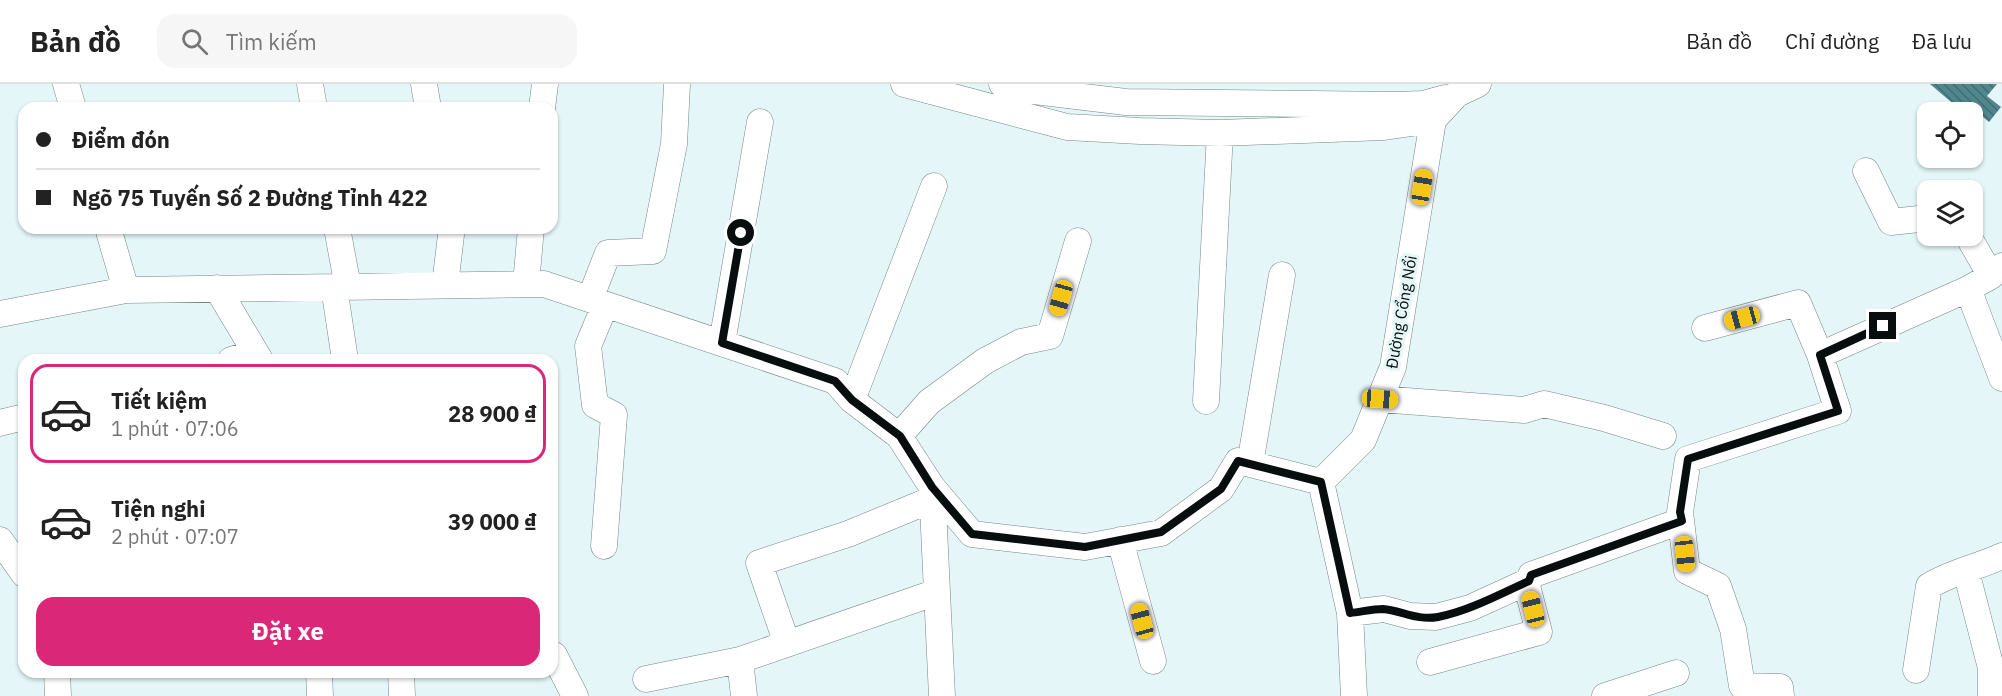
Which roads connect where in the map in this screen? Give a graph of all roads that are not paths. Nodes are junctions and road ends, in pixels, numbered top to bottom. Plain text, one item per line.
1 (66, 84) edge
2 (310, 84) edge
3 (424, 84) edge
4 (545, 84) edge
5 (677, 84) edge
6 (904, 84) edge
7 (1002, 84) edge
8 (1468, 89) edge
9 (1239, 94) edge
10 (71, 102) edge
11 (313, 102) edge
12 (427, 102) edge
13 (543, 102) edge
14 (1324, 105) edge
15 (1433, 120) junction
16 (760, 122) dead end
17 (1220, 133) junction
18 (1866, 171) dead end
19 (934, 186) dead end
20 (1917, 219) edge
21 (110, 234) edge
22 (337, 234) edge
23 (451, 234) edge
24 (530, 234) edge
25 (1078, 241) dead end
26 (1976, 246) edge
27 (1997, 271) edge
28 (1282, 276) dead end
29 (526, 284) junction
30 (445, 285) junction
31 (341, 287) junction
32 (217, 288) junction
33 (1968, 289) junction
34 (126, 290) junction
35 (598, 302) junction
36 (0, 314) edge
37 (1705, 328) dead end
38 (722, 343) junction
39 (344, 353) dead end
40 (257, 354) edge
41 (1820, 355) junction
42 (2002, 378) edge
43 (1380, 399) junction
44 (852, 400) junction
45 (1206, 401) dead end
46 (18, 418) edge
47 (0, 423) edge
48 (900, 436) junction
49 (1663, 436) dead end
50 (1250, 464) junction
51 (1321, 482) junction
52 (932, 493) junction
53 (1682, 521) junction
54 (0, 540) edge
55 (1120, 540) junction
56 (604, 546) dead end
57 (2002, 556) edge
58 (18, 566) edge
59 (1965, 571) junction
60 (1529, 581) junction
61 (937, 592) junction
62 (1350, 613) junction
63 (787, 644) junction
64 (740, 660) junction
65 (1154, 661) dead end
66 (1430, 662) dead end
67 (558, 663) edge
68 (1996, 668) edge
69 (1916, 670) dead end
70 (1676, 673) dead end
71 (57, 678) edge
72 (319, 678) edge
73 (401, 678) edge
74 (646, 679) dead end
75 (58, 696) edge
76 (320, 696) edge
77 (402, 696) edge
78 (575, 696) edge
79 (744, 696) edge
80 (942, 696) edge
81 (1354, 696) edge
82 (1605, 696) edge
83 (1781, 696) edge
84 (1991, 696) edge

1 - 10 street
2 - 11 street
3 - 12 street
4 - 13 street
5 - 35 street
6 - 17 street
7 - 9 street
8 - 14 street
8 - 15 street
9 - 14 street
14 - 15 street
14 - 17 street
15 - 43 street, Đường Cổng Nổi
16 - 38 street
17 - 45 street
18 - 20 street
19 - 44 street
21 - 34 street
22 - 31 street
23 - 30 street
24 - 29 street
25 - 48 street
26 - 27 street
27 - 33 street
28 - 50 street
29 - 30 street
29 - 35 street
30 - 31 street
31 - 32 street
31 - 39 street
32 - 34 street
32 - 40 street
33 - 41 street
33 - 42 street
34 - 36 street
35 - 38 street
35 - 56 street
37 - 41 street
38 - 44 street
41 - 53 street
43 - 49 street
43 - 51 street, Đường Cổng Nổi
44 - 48 street
46 - 47 street
48 - 52 street
50 - 51 street
50 - 55 street
51 - 62 street
52 - 55 street
52 - 61 street
52 - 63 street
53 - 60 street
53 - 83 street
54 - 58 street
55 - 65 street
57 - 59 street
59 - 68 street
59 - 69 street
60 - 62 street
60 - 66 street
61 - 63 street
61 - 80 street
62 - 81 street
63 - 64 street
64 - 74 street
64 - 79 street
67 - 78 street
68 - 84 street
70 - 82 street
71 - 75 street
72 - 76 street
73 - 77 street

